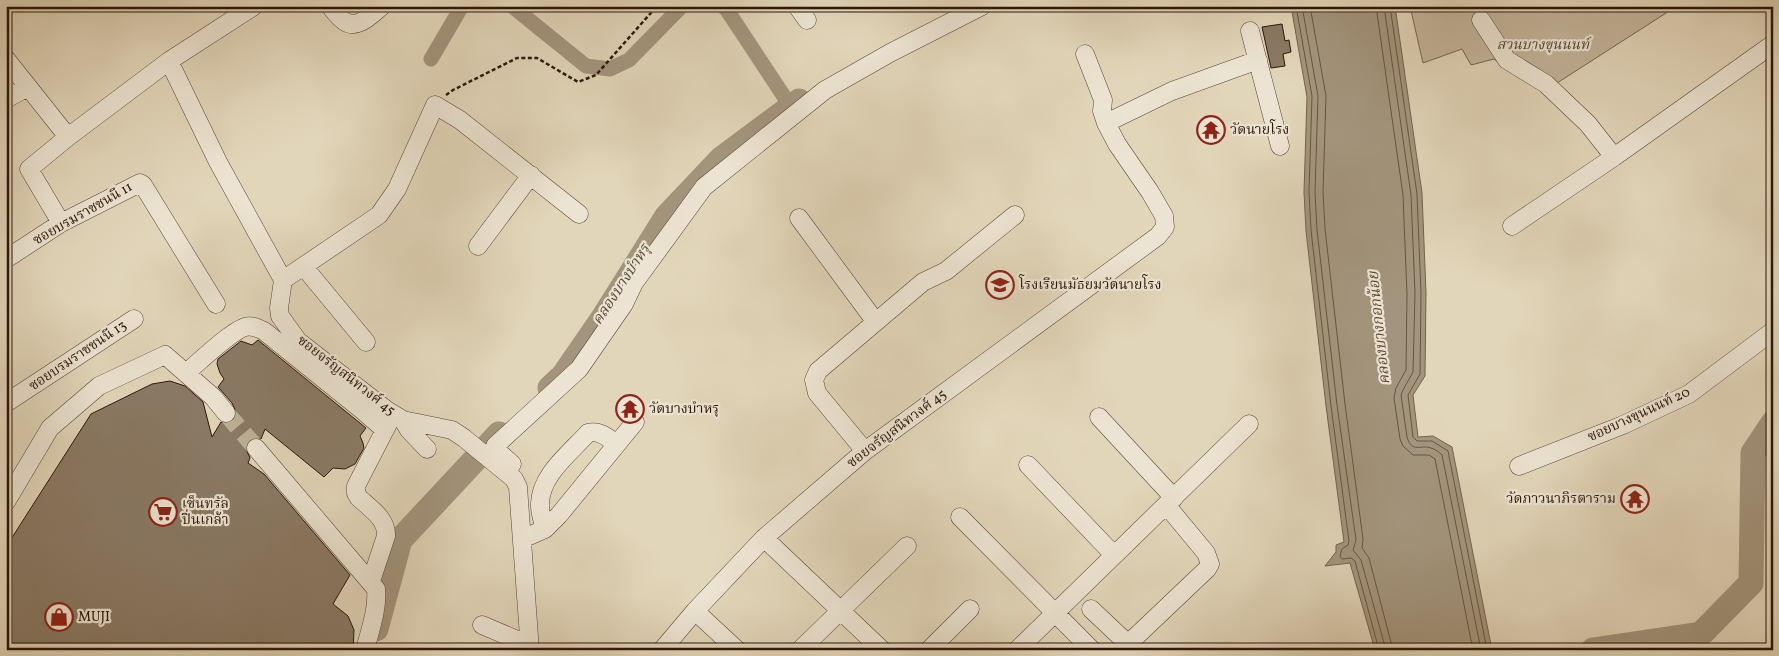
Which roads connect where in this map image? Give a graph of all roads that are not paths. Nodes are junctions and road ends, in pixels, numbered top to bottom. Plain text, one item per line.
1 (254, 6) edge
2 (330, 6) edge
3 (382, 6) edge
4 (982, 6) edge
5 (1481, 20) dead end
6 (1250, 31) dead end
7 (1773, 44) edge
8 (1085, 54) dead end
9 (6, 59) edge
10 (1258, 60) junction
11 (169, 61) junction
12 (28, 87) junction
13 (6, 99) edge
14 (1106, 123) junction
15 (68, 137) junction
16 (1280, 146) dead end
17 (1614, 157) junction
18 (531, 175) junction
19 (579, 214) dead end
20 (1015, 215) dead end
21 (799, 218) dead end
22 (61, 223) junction
23 (1512, 226) dead end
24 (478, 246) dead end
25 (6, 259) edge
26 (304, 267) junction
27 (283, 280) junction
28 (216, 304) dead end
29 (134, 318) dead end
30 (875, 321) junction
31 (1773, 331) edge
32 (366, 342) dead end
33 (186, 373) junction
34 (22, 393) junction
35 (6, 403) edge
36 (226, 414) tunnel mouth
37 (6, 415) edge
38 (398, 417) junction
39 (1098, 417) dead end
40 (635, 422) dead end
41 (1249, 424) dead end
42 (385, 430) junction
43 (617, 444) junction
44 (256, 448) tunnel mouth
45 (426, 449) dead end
46 (865, 451) junction
47 (1028, 465) dead end
48 (1520, 466) dead end
49 (515, 481) junction
50 (6, 502) edge
51 (1171, 502) junction
52 (960, 517) dead end
53 (545, 529) junction
54 (764, 538) junction
55 (522, 539) junction
56 (907, 546) dead end
57 (1114, 554) junction
58 (371, 581) junction
59 (970, 609) dead end
60 (841, 610) junction
61 (1091, 610) dead end
62 (696, 611) junction
63 (1056, 613) junction
64 (482, 625) dead end
65 (529, 647) edge
66 (1131, 647) edge
67 (365, 650) edge
68 (662, 650) edge
69 (736, 650) edge
70 (800, 650) edge
71 (882, 650) edge
72 (929, 650) edge
73 (1018, 650) edge
74 (1092, 650) edge

1 - 11 street
2 - 3 street
4 - 49 street
5 - 17 street
6 - 10 street
7 - 17 street
8 - 14 street
9 - 12 street
10 - 14 street
10 - 16 street
11 - 15 street
11 - 27 street
12 - 13 street
12 - 15 street
14 - 46 street, ซอยจรัญสนิทวงศ์ 45
15 - 22 street
17 - 23 street
18 - 19 street
18 - 24 street
18 - 26 street
20 - 30 street
21 - 30 street
22 - 25 street, ซอยบรมราชชนนี 11
22 - 28 street, ซอยบรมราชชนนี 11
26 - 27 street
26 - 32 street
27 - 38 street, ซอยจรัญสนิทวงศ์ 45
29 - 34 street, ซอยบรมราชชนนี 13
30 - 46 street
31 - 48 street, ซอยบางขุนนนท์ 20
33 - 36 street
33 - 42 street
33 - 50 street
34 - 35 street, ซอยบรมราชชนนี 13
34 - 37 street, ซอยบรมราชชนนี 13
38 - 42 street
38 - 45 street
38 - 49 street, ซอยจรัญสนิทวงศ์ 45
39 - 51 street
40 - 43 street
41 - 51 street
42 - 58 street
43 - 53 street
43 - 53 street
44 - 58 street
46 - 54 street, ซอยจรัญสนิทวงศ์ 45
47 - 57 street
49 - 55 street
51 - 57 street
51 - 66 street
52 - 63 street
53 - 55 street
54 - 60 street
54 - 62 street, ซอยจรัญสนิทวงศ์ 45
55 - 65 street
56 - 60 street
57 - 63 street
58 - 67 street
59 - 72 street
60 - 70 street
60 - 71 street
61 - 66 street
62 - 68 street, ซอยจรัญสนิทวงศ์ 45
62 - 69 street
63 - 73 street
63 - 74 street
64 - 65 street

